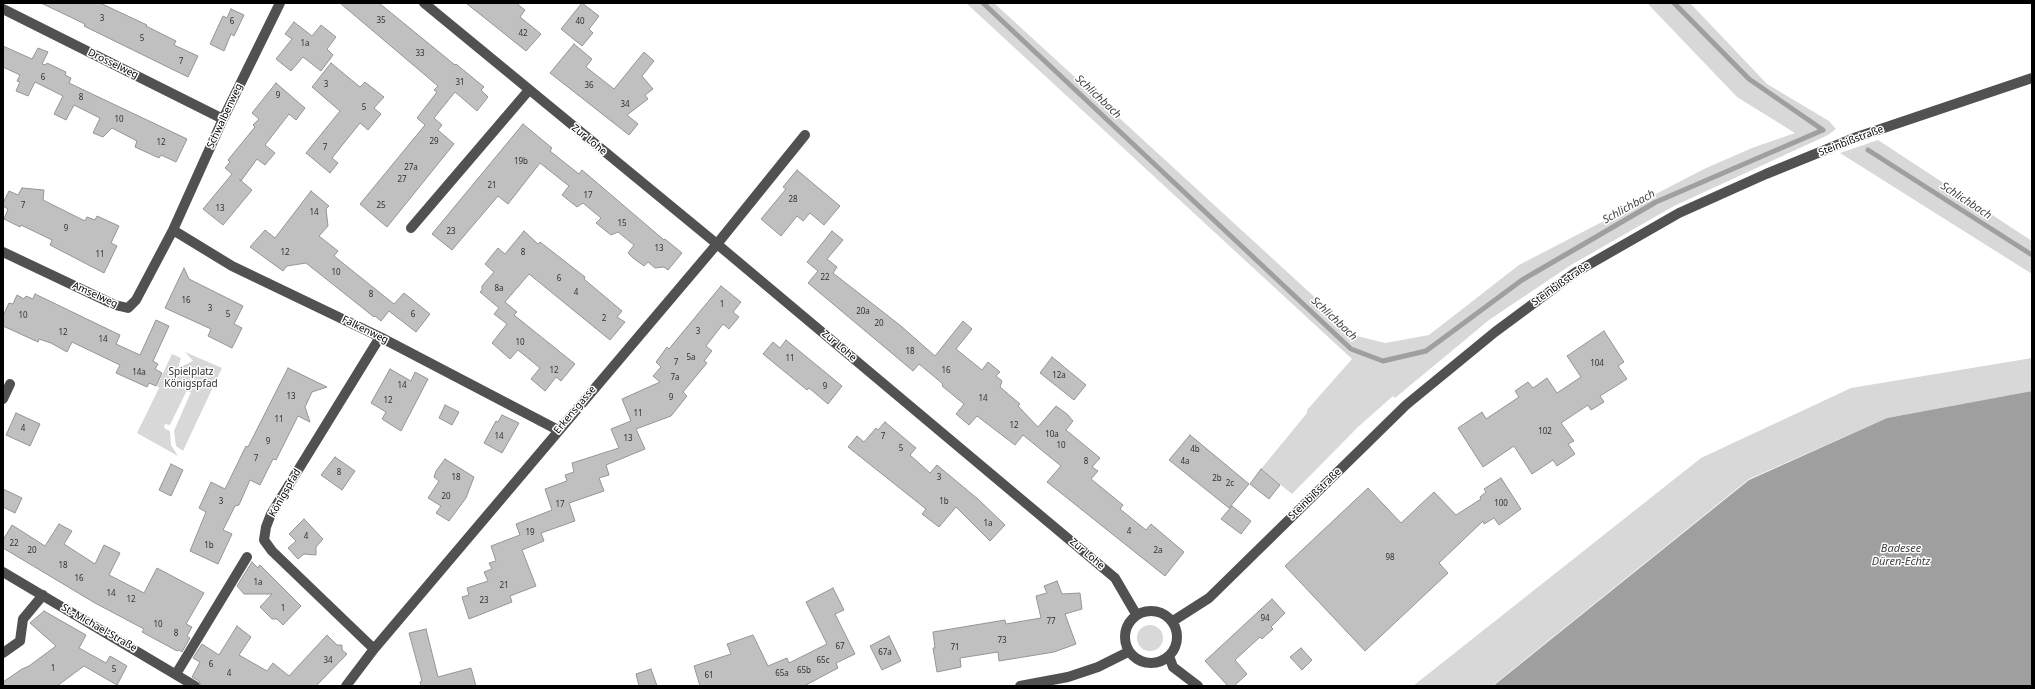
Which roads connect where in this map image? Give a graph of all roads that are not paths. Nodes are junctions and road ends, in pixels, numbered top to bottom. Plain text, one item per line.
1 (280, 3) edge
2 (424, 3) edge
3 (3, 9) edge
4 (2032, 78) edge
5 (528, 90) junction
6 (223, 119) junction
7 (805, 135) dead end
8 (411, 228) dead end
9 (173, 230) junction
10 (717, 244) junction
11 (3, 252) edge
12 (380, 338) junction
13 (10, 384) dead end
14 (3, 399) edge
15 (558, 430) junction
16 (247, 557) dead end
17 (3, 572) edge
18 (43, 595) junction
19 (1136, 614) junction
20 (1173, 621) junction
21 (374, 649) junction
22 (1128, 652) junction
23 (3, 653) edge
24 (1169, 656) junction
25 (176, 674) junction
26 (195, 686) edge
27 (346, 686) edge
28 (1020, 686) edge
29 (1198, 686) edge

1 - 6 street, Schwalbenweg
2 - 5 street, Zur Lohe
3 - 6 street, Drosselweg
4 - 20 street, Steinbißstraße
5 - 8 street
5 - 10 street, Zur Lohe
6 - 9 street, Schwalbenweg
7 - 10 street, Erkensgasse
9 - 11 street, Amselweg
9 - 12 street, Falkenweg
10 - 15 street, Erkensgasse
10 - 19 street, Zur Lohe
12 - 15 street, Falkenweg
12 - 21 street, Königspfad
13 - 14 street
15 - 21 street, Erkensgasse
16 - 25 street
17 - 18 street, St.-Michael-Straße
18 - 23 street
18 - 25 street, St.-Michael-Straße
19 - 20 street
19 - 22 street
20 - 24 street
21 - 27 street, Erkensgasse
22 - 24 street
22 - 28 street
24 - 29 street
25 - 26 street, St.-Michael-Straße

